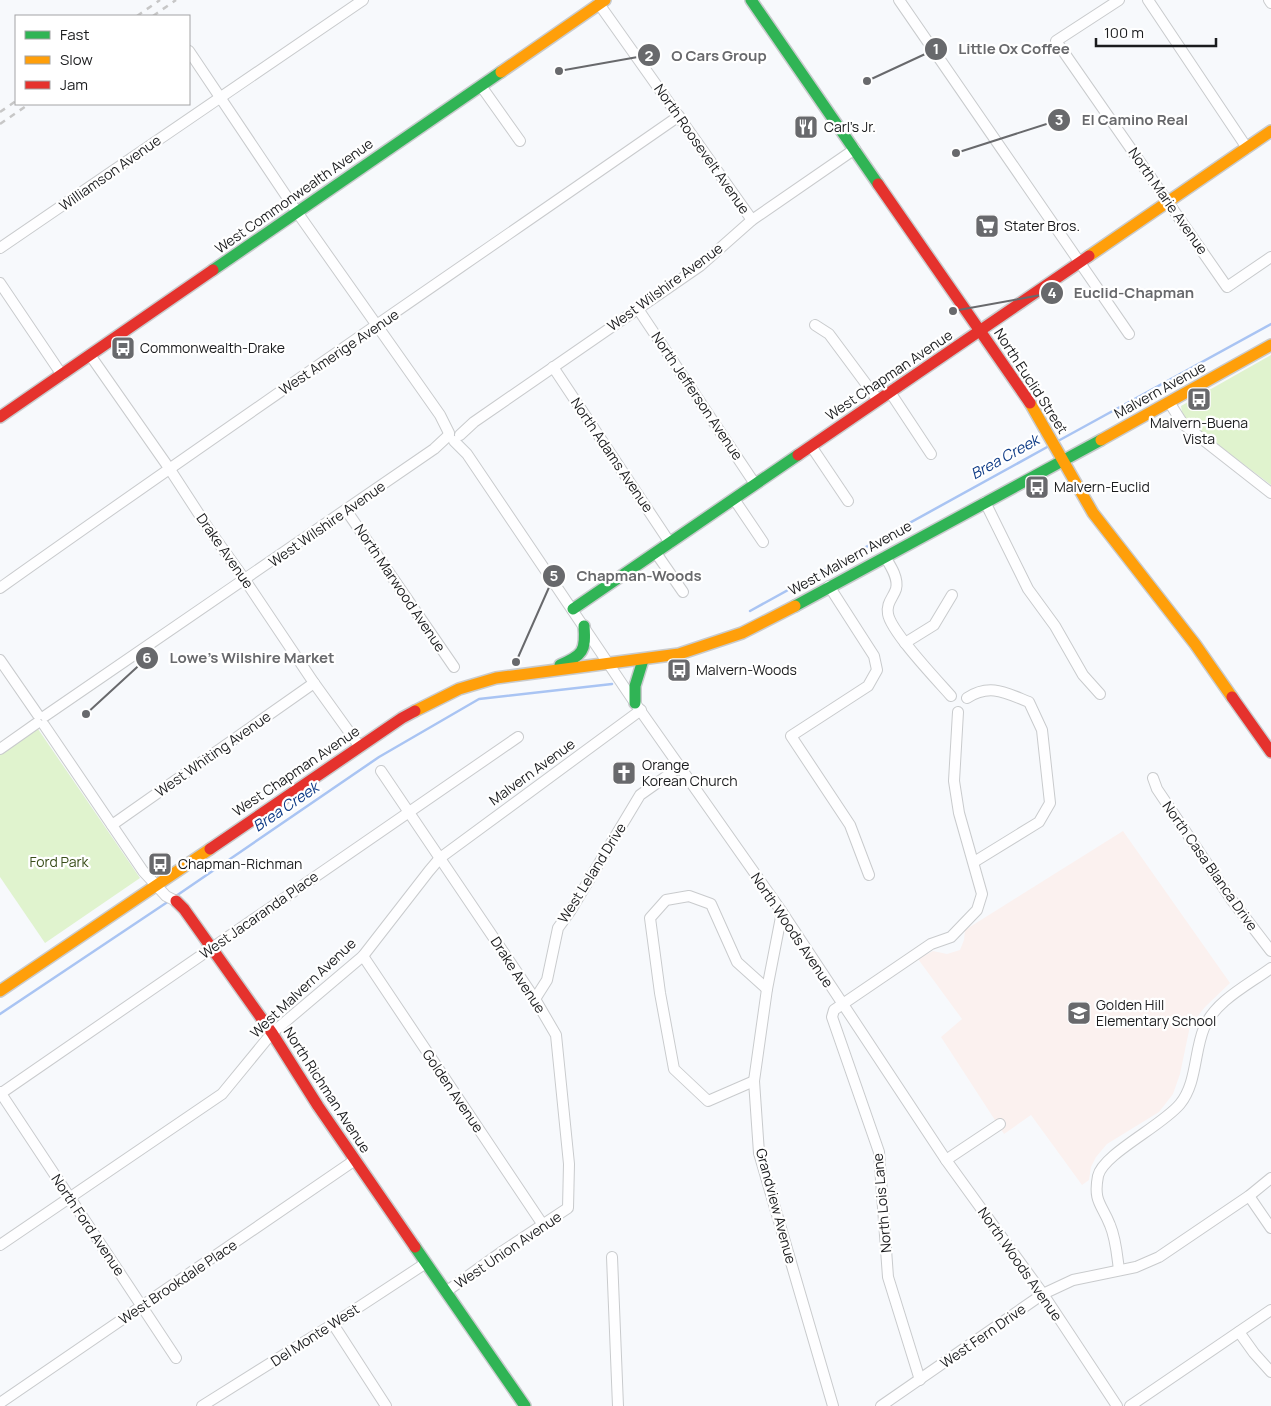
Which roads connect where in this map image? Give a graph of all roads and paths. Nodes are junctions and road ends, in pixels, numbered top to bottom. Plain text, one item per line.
1 (362, 0) edge
2 (751, 0) edge
3 (899, 0) edge
4 (1119, 0) edge
5 (1148, 0) edge
6 (602, 2) edge
7 (190, 52) edge
8 (481, 86) junction
9 (220, 97) junction
10 (679, 116) junction
11 (1271, 131) edge
12 (520, 141) dead end
13 (1247, 148) junction
14 (855, 149) junction
15 (1168, 202) junction
16 (298, 212) junction
17 (752, 220) junction
18 (0, 248) edge
19 (1271, 257) edge
20 (1080, 263) junction
21 (0, 283) edge
22 (638, 309) junction
23 (815, 325) dead end
24 (378, 326) junction
25 (980, 330) junction
26 (1129, 334) dead end
27 (1271, 345) edge
28 (90, 356) junction
29 (553, 367) junction
30 (62, 374) junction
31 (890, 392) junction
32 (878, 400) junction
33 (1170, 402) junction
34 (0, 417) edge
35 (455, 435) junction
36 (811, 446) junction
37 (931, 454) dead end
38 (1063, 461) junction
39 (169, 468) junction
40 (755, 484) junction
41 (1271, 493) edge
42 (734, 499) junction
43 (848, 501) dead end
44 (985, 502) junction
45 (346, 510) junction
46 (763, 542) dead end
47 (670, 543) junction
48 (656, 553) junction
49 (885, 556) junction
50 (245, 580) junction
51 (829, 586) junction
52 (0, 588) edge
53 (683, 592) dead end
54 (952, 595) dead end
55 (573, 609) junction
56 (584, 626) junction
57 (905, 643) junction
58 (0, 660) edge
59 (643, 660) junction
60 (610, 664) junction
61 (454, 666) dead end
62 (546, 672) junction
63 (314, 683) junction
64 (1100, 694) dead end
65 (951, 696) dead end
66 (966, 698) dead end
67 (638, 707) junction
68 (958, 712) dead end
69 (41, 720) junction
70 (518, 736) dead end
71 (360, 747) junction
72 (0, 748) edge
73 (1271, 752) edge
74 (681, 766) junction
75 (381, 771) dead end
76 (1153, 778) dead end
77 (409, 812) junction
78 (112, 825) junction
79 (440, 858) junction
80 (974, 862) junction
81 (869, 875) dead end
82 (155, 885) junction
83 (171, 898) joint
84 (782, 912) junction
85 (212, 948) junction
86 (1271, 951) edge
87 (363, 956) junction
88 (1271, 968) edge
89 (768, 989) junction
90 (0, 991) edge
91 (534, 999) junction
92 (842, 1005) junction
93 (272, 1033) junction
94 (754, 1081) junction
95 (0, 1093) edge
96 (1000, 1124) dead end
97 (356, 1160) junction
98 (946, 1160) junction
99 (1271, 1178) edge
100 (1249, 1196) junction
101 (70, 1198) junction
102 (568, 1208) joint
103 (544, 1225) junction
104 (1271, 1228) edge
105 (0, 1245) edge
106 (612, 1257) dead end
107 (426, 1262) junction
108 (1119, 1270) junction
109 (448, 1291) junction
110 (1043, 1294) junction
111 (142, 1306) junction
112 (1271, 1310) edge
113 (333, 1324) junction
114 (1239, 1332) junction
115 (176, 1358) dead end
116 (1271, 1372) edge
117 (920, 1380) junction
118 (0, 1403) edge
119 (202, 1406) edge
120 (386, 1406) edge
121 (525, 1406) edge
122 (618, 1406) edge
123 (833, 1406) edge
124 (881, 1406) edge
125 (1117, 1406) edge
126 (1130, 1406) edge

1 - 9 street, Williamson Avenue
2 - 14 main road, North Euclid Street
3 - 20 street
4 - 15 street, North Marie Avenue
5 - 13 street
6 - 8 main road, West Commonwealth Avenue
6 - 10 street, North Roosevelt Avenue
7 - 9 street, North Woods Avenue
8 - 12 street
8 - 16 main road, West Commonwealth Avenue
9 - 16 street, North Woods Avenue
9 - 18 street, Williamson Avenue
10 - 17 street, North Roosevelt Avenue
10 - 24 street, West Amerige Avenue
11 - 13 main road, West Chapman Avenue
13 - 15 main road, West Chapman Avenue
14 - 17 street, West Wilshire Avenue
14 - 25 main road, North Euclid Street
15 - 19 street, North Marie Avenue
15 - 20 main road, West Chapman Avenue
16 - 24 street, North Woods Avenue
16 - 28 main road, West Commonwealth Avenue
17 - 22 street, West Wilshire Avenue
20 - 25 main road, West Chapman Avenue
20 - 26 street
21 - 30 street
22 - 29 street, West Wilshire Avenue
22 - 40 street, North Jefferson Avenue
23 - 32 street
24 - 35 street, North Woods Avenue
24 - 39 street, West Amerige Avenue
25 - 31 main road, West Chapman Avenue
25 - 38 main road, North Euclid Street
27 - 33 main road, Malvern Avenue
28 - 30 main road, West Commonwealth Avenue
28 - 39 street, Drake Avenue
29 - 35 street, West Wilshire Avenue
29 - 47 street, North Adams Avenue
30 - 34 main road, West Commonwealth Avenue
31 - 32 main road, West Chapman Avenue
31 - 37 street
32 - 36 main road, West Chapman Avenue
33 - 38 main road, Malvern Avenue
33 - 41 street
35 - 45 street, West Wilshire Avenue
35 - 55 street, North Woods Avenue
36 - 40 main road, West Chapman Avenue
36 - 43 street
38 - 44 main road, West Malvern Avenue
38 - 73 main road, North Euclid Street
39 - 50 street, Drake Avenue
39 - 52 street, West Amerige Avenue
40 - 42 main road, West Chapman Avenue
42 - 46 street
42 - 47 main road, West Chapman Avenue
44 - 49 main road, West Malvern Avenue
44 - 64 street
45 - 50 street, West Wilshire Avenue
45 - 61 street, North Marwood Avenue
47 - 48 main road, West Chapman Avenue
48 - 53 street
48 - 55 main road, West Chapman Avenue
49 - 51 main road, West Malvern Avenue
49 - 57 street
50 - 63 street, Drake Avenue
50 - 69 street, West Wilshire Avenue
51 - 59 main road, West Malvern Avenue
51 - 81 street
54 - 57 street
55 - 56 street, North Woods Avenue
56 - 60 street, North Woods Avenue
56 - 62 main road
57 - 65 street
58 - 69 street, North Richman Avenue
59 - 60 main road, West Chapman Avenue
59 - 67 main road
60 - 62 main road, West Chapman Avenue
60 - 67 street, North Woods Avenue
62 - 71 main road, West Chapman Avenue
63 - 71 street, Drake Avenue
63 - 78 street, West Whiting Avenue
66 - 80 street
67 - 74 street, North Woods Avenue
67 - 79 street, Malvern Avenue
68 - 80 street
69 - 72 street, West Wilshire Avenue
69 - 78 street, North Richman Avenue
70 - 77 street, West Jacaranda Place
71 - 82 main road, West Chapman Avenue
74 - 84 street, North Woods Avenue
74 - 91 street, West Leland Drive
75 - 77 street, Drake Avenue
76 - 86 street, North Casa Blanca Drive
77 - 79 street, Drake Avenue
77 - 85 street, West Jacaranda Place
78 - 82 street, North Richman Avenue
79 - 87 street, West Malvern Avenue
79 - 91 street, Drake Avenue
80 - 92 street
82 - 83 street, North Richman Avenue
82 - 90 main road, West Chapman Avenue
83 - 85 main road, North Richman Avenue
84 - 89 street, Grandview Avenue
84 - 92 street, North Woods Avenue
85 - 93 main road, North Richman Avenue
85 - 95 street, West Jacaranda Place
87 - 93 street, West Malvern Avenue
87 - 103 street, Golden Avenue
88 - 108 street
89 - 94 street, Grandview Avenue
89 - 94 street
91 - 102 street, Drake Avenue
92 - 98 street, North Woods Avenue
92 - 117 street, North Lois Lane
93 - 97 main road, North Richman Avenue
93 - 101 street, West Malvern Avenue
94 - 123 street, Grandview Avenue
95 - 101 street, North Ford Avenue
96 - 98 street
97 - 107 main road, North Richman Avenue
97 - 111 street, West Brookdale Place
98 - 110 street, North Woods Avenue
99 - 100 street, West Fern Drive
100 - 104 street
100 - 108 street, West Fern Drive
101 - 105 street, West Malvern Avenue
101 - 111 street, North Ford Avenue
102 - 103 street, West Union Avenue
103 - 109 street, West Union Avenue
106 - 122 street
107 - 109 main road, North Richman Avenue
107 - 113 street, Del Monte West
108 - 110 street, West Fern Drive
109 - 121 main road, North Richman Avenue
110 - 117 street, West Fern Drive
110 - 125 street, North Woods Avenue
111 - 115 street, North Ford Avenue
111 - 118 street, West Brookdale Place
112 - 114 street
113 - 119 street, Del Monte West
113 - 120 street
114 - 116 street
114 - 126 street
117 - 124 street, West Fern Drive

